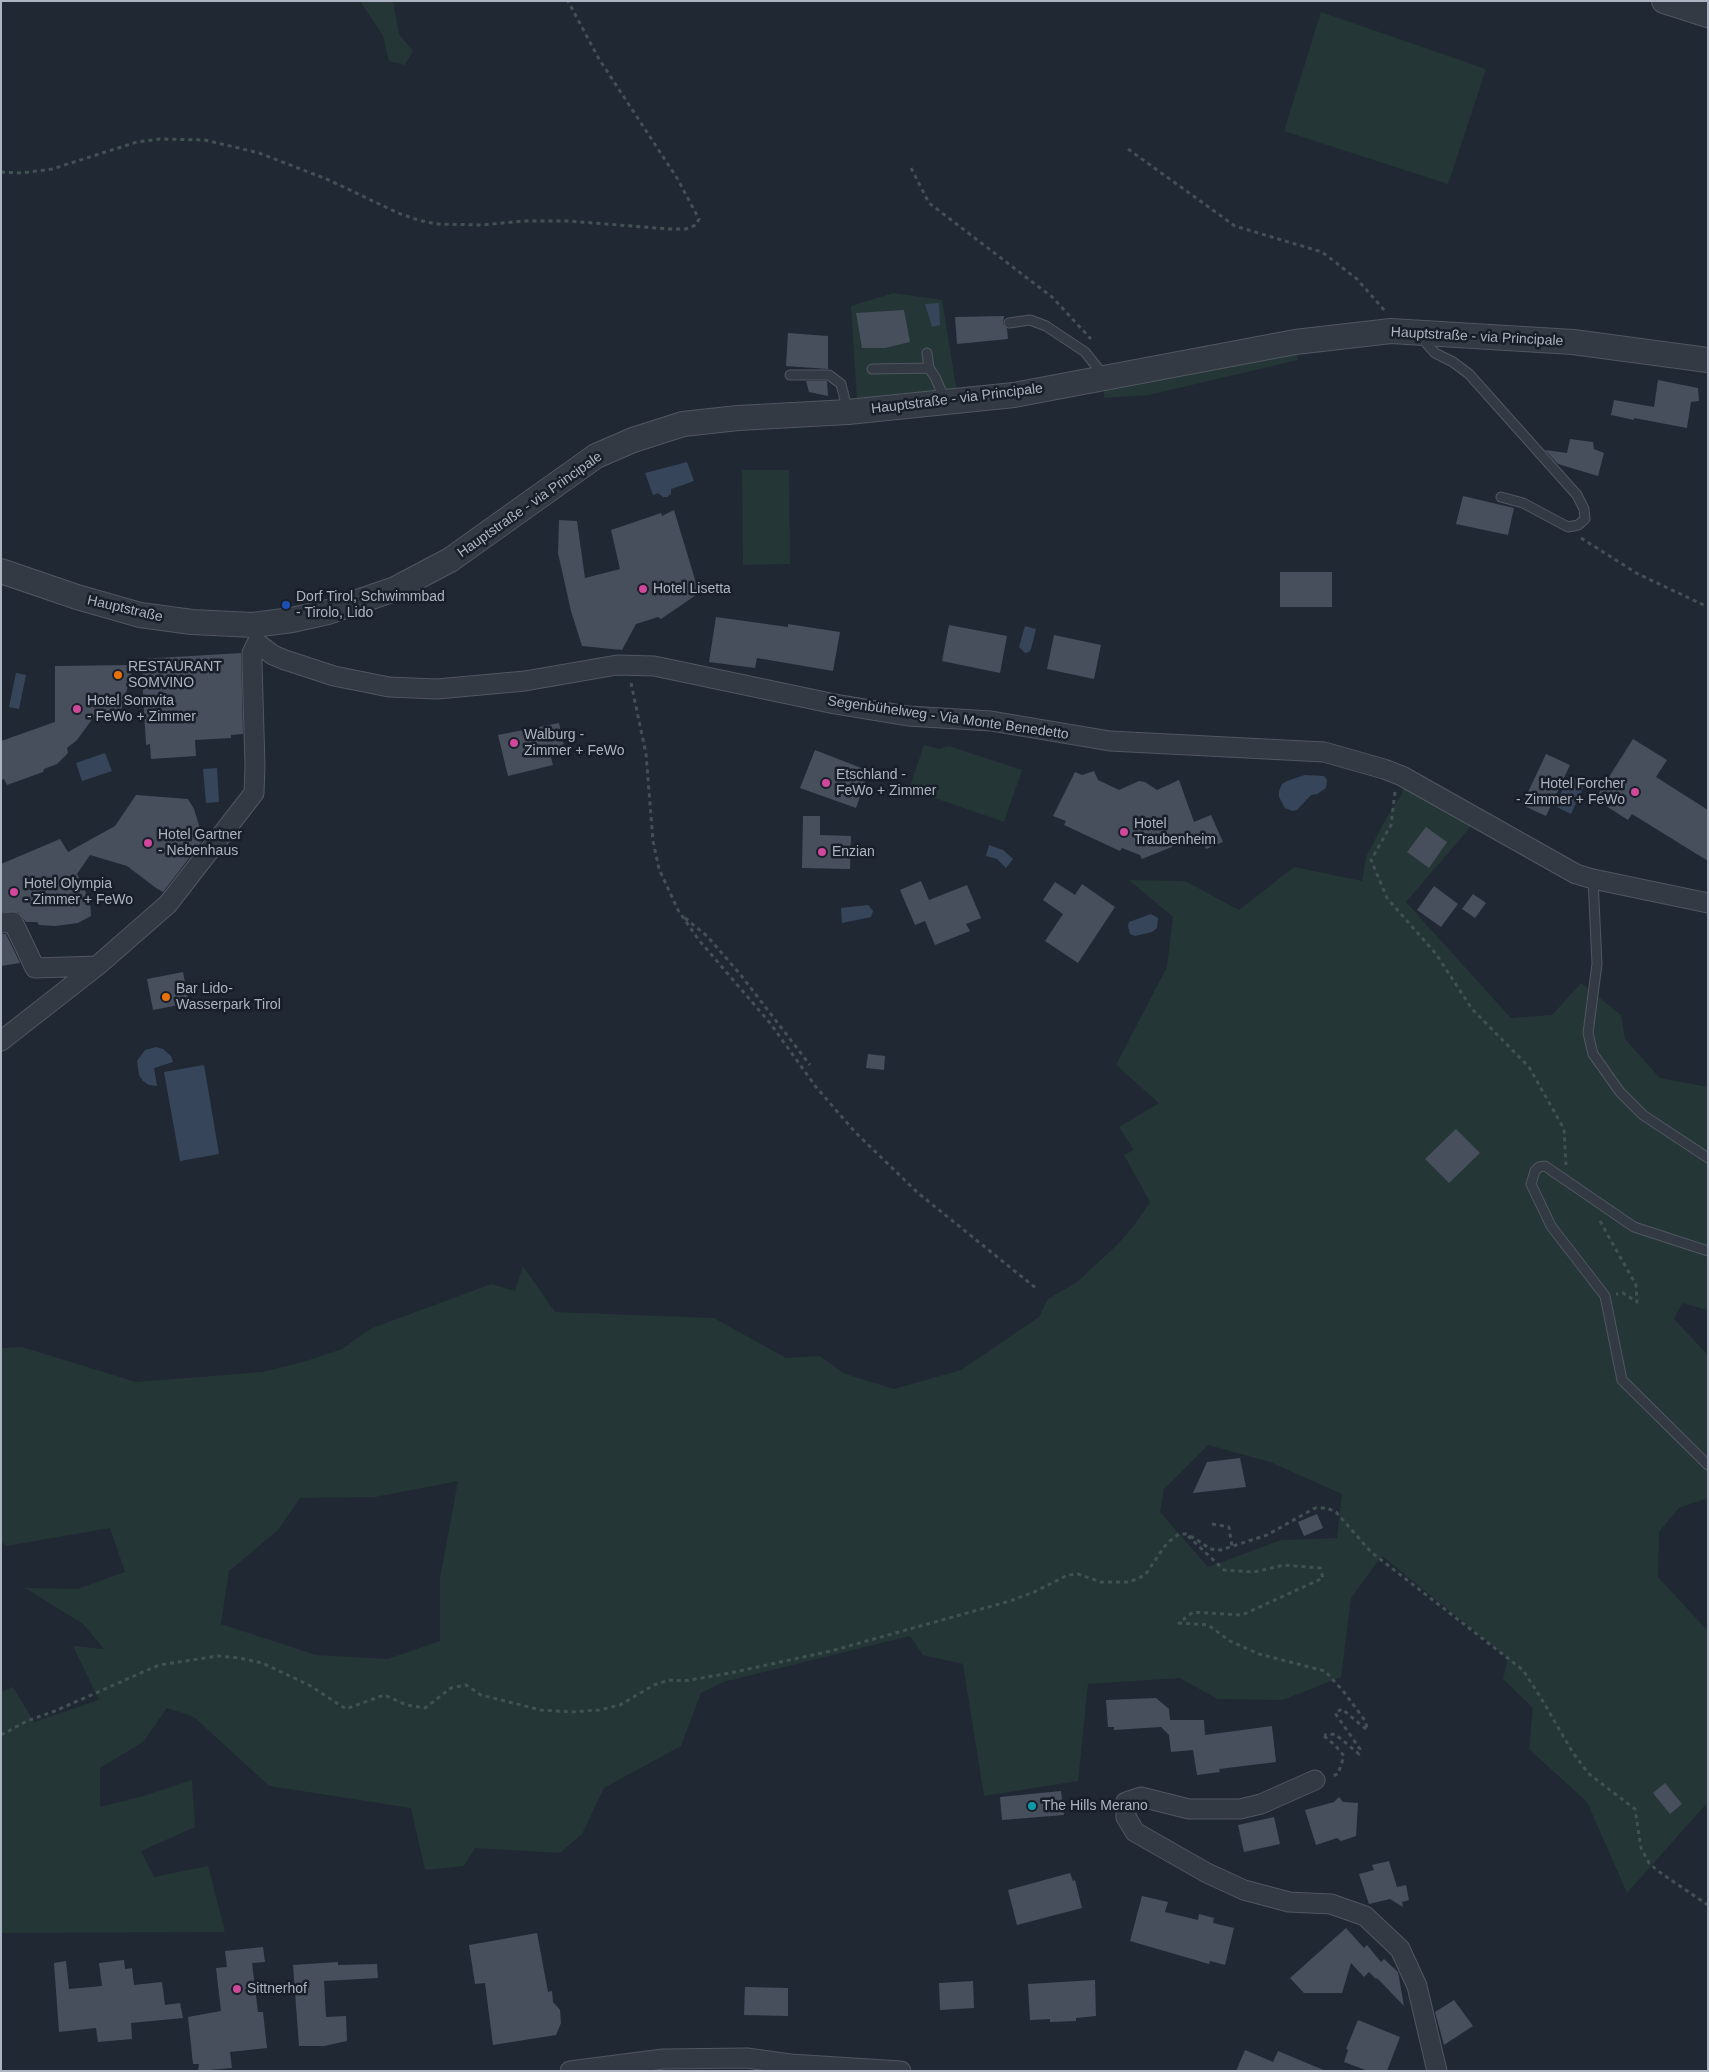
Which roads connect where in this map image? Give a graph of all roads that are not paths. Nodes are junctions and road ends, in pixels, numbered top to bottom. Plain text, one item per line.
1 (1664, 1) edge
2 (1708, 14) edge
3 (1009, 323) dead end
4 (1422, 333) junction
5 (927, 354) dead end
6 (1708, 360) edge
7 (929, 368) junction
8 (872, 369) dead end
9 (790, 375) dead end
10 (1105, 378) junction
11 (946, 402) junction
12 (848, 412) junction
13 (1501, 497) dead end
14 (1, 571) edge
15 (255, 634) junction
16 (1592, 880) junction
17 (1708, 903) edge
18 (1, 923) edge
19 (97, 966) junction
20 (1, 1041) edge
21 (1708, 1158) edge
22 (1708, 1250) edge
23 (1708, 1465) edge
24 (1315, 1780) dead end
25 (790, 2067) edge
26 (570, 2071) edge
27 (901, 2071) edge
28 (1436, 2071) edge

1 - 2 street
3 - 10 lane
4 - 6 street, Hauptstraße - via Principale
4 - 10 street, Hauptstraße - via Principale
4 - 13 lane
5 - 7 lane
7 - 8 lane
7 - 11 lane
9 - 12 lane
10 - 11 street, Hauptstraße - via Principale
11 - 12 street, Hauptstraße - via Principale
12 - 15 street, Hauptstraße - via Principale
14 - 15 street, Hauptstraße
15 - 16 street, Segenbühelweg - Via Monte Benedetto
15 - 19 street
16 - 17 street, Segenbühelweg - Via Monte Benedetto
16 - 21 lane
18 - 19 street
19 - 20 street
22 - 23 lane
24 - 28 street
25 - 26 street
25 - 27 street

